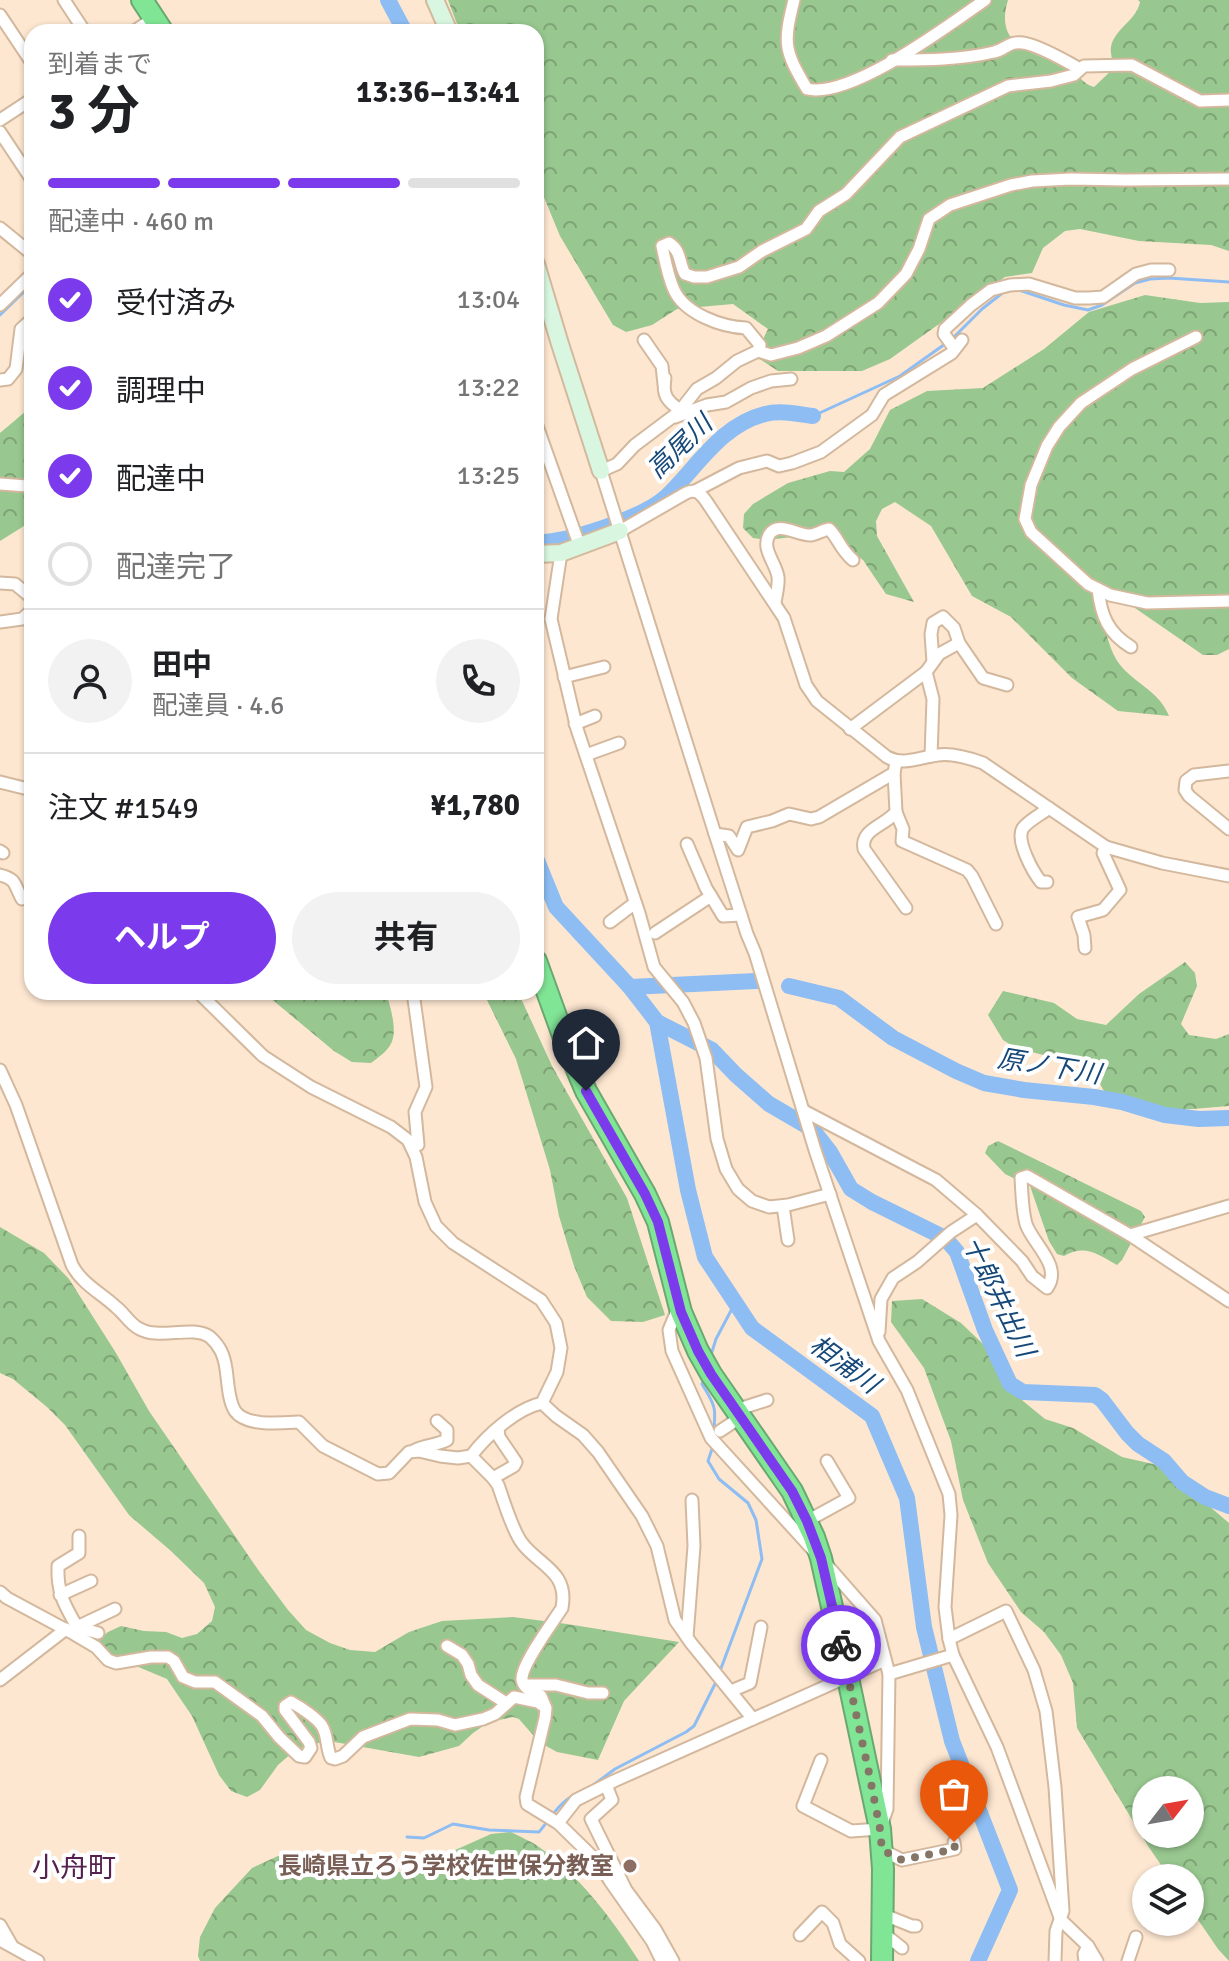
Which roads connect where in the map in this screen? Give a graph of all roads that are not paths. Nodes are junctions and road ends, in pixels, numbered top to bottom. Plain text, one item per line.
1 (64, 0) edge
2 (142, 0) edge
3 (435, 0) edge
4 (794, 0) edge
5 (985, 0) edge
6 (0, 15) edge
7 (80, 24) edge
8 (158, 24) edge
9 (446, 24) edge
10 (24, 51) edge
11 (892, 60) junction
12 (1080, 69) junction
13 (1229, 100) edge
14 (24, 104) edge
15 (0, 120) edge
16 (0, 132) edge
17 (24, 168) edge
18 (1229, 179) edge
19 (0, 228) edge
20 (24, 248) edge
21 (1169, 270) dead end
22 (24, 282) edge
23 (544, 291) edge
24 (0, 305) edge
25 (24, 326) edge
26 (1196, 337) dead end
27 (644, 340) dead end
28 (758, 351) junction
29 (667, 368) dead end
30 (791, 379) dead end
31 (0, 380) edge
32 (664, 384) junction
33 (680, 410) junction
34 (670, 419) junction
35 (544, 446) edge
36 (601, 471) junction
37 (0, 484) edge
38 (24, 486) edge
39 (695, 491) junction
40 (617, 522) junction
41 (577, 539) junction
42 (547, 554) edge
43 (853, 560) dead end
44 (0, 583) edge
45 (1098, 589) junction
46 (24, 591) edge
47 (1229, 601) edge
48 (775, 603) junction
49 (24, 617) edge
50 (0, 622) edge
51 (959, 643) junction
52 (1131, 647) dead end
53 (604, 667) dead end
54 (930, 667) junction
55 (564, 677) junction
56 (1007, 685) dead end
57 (595, 716) dead end
58 (575, 724) junction
59 (850, 729) junction
60 (619, 743) dead end
61 (586, 755) junction
62 (931, 756) junction
63 (895, 768) junction
64 (1229, 771) edge
65 (0, 782) edge
66 (24, 788) edge
67 (1049, 808) junction
68 (896, 812) junction
69 (1229, 829) edge
70 (715, 834) junction
71 (687, 844) dead end
72 (1106, 847) junction
73 (922, 851) junction
74 (931, 866) dead end
75 (0, 875) edge
76 (1229, 876) edge
77 (1047, 882) dead end
78 (711, 896) junction
79 (22, 899) dead end
80 (635, 903) junction
81 (906, 908) dead end
82 (741, 915) junction
83 (610, 922) dead end
84 (996, 924) dead end
85 (655, 933) dead end
86 (1085, 948) dead end
87 (544, 983) edge
88 (206, 1000) edge
89 (414, 1000) edge
90 (0, 1070) edge
91 (804, 1111) junction
92 (418, 1145) dead end
93 (830, 1194) junction
94 (783, 1206) junction
95 (1229, 1206) edge
96 (977, 1215) junction
97 (1130, 1235) junction
98 (788, 1240) dead end
99 (1229, 1301) edge
100 (680, 1305) junction
101 (879, 1341) junction
102 (767, 1400) dead end
103 (542, 1403) junction
104 (738, 1414) junction
105 (437, 1421) dead end
106 (498, 1429) junction
107 (720, 1431) dead end
108 (411, 1452) junction
109 (471, 1456) junction
110 (827, 1461) dead end
111 (493, 1478) junction
112 (692, 1500) dead end
113 (807, 1521) junction
114 (79, 1536) dead end
115 (821, 1558) junction
116 (91, 1581) dead end
117 (0, 1592) edge
118 (60, 1595) junction
119 (115, 1609) dead end
120 (72, 1630) junction
121 (98, 1633) dead end
122 (762, 1634) dead end
123 (687, 1637) junction
124 (949, 1639) junction
125 (447, 1646) dead end
126 (951, 1656) junction
127 (885, 1662) junction
128 (889, 1674) junction
129 (848, 1678) junction
130 (0, 1680) edge
131 (525, 1685) junction
132 (731, 1691) junction
133 (603, 1693) dead end
134 (506, 1703) junction
135 (546, 1708) junction
136 (753, 1719) junction
137 (821, 1760) dead end
138 (606, 1785) junction
139 (551, 1820) junction
140 (880, 1829) junction
141 (954, 1842) dead end
142 (882, 1850) junction
143 (1061, 1920) junction
144 (882, 1923) junction
145 (0, 1925) edge
146 (916, 1926) dead end
147 (800, 1935) dead end
148 (1136, 1937) dead end
149 (0, 1940) edge
150 (1088, 1946) junction
151 (12, 1947) junction
152 (902, 1948) dead end
153 (38, 1961) edge
154 (662, 1961) edge
155 (673, 1961) edge
156 (859, 1961) edge
157 (882, 1961) edge
158 (1055, 1961) edge
159 (1085, 1961) edge
160 (1097, 1961) edge
161 (1128, 1961) edge

1 - 7 street
2 - 8 highway
3 - 9 street
4 - 11 street
5 - 11 street
6 - 10 street
11 - 12 street
12 - 13 street
12 - 28 street
14 - 15 street
16 - 17 street
18 - 28 street
19 - 20 street
21 - 39 street
22 - 24 street
23 - 36 street
25 - 31 street
26 - 45 street
27 - 32 street
28 - 33 street
29 - 32 street
30 - 34 street
32 - 33 street
33 - 34 street
34 - 36 street
35 - 41 street
36 - 40 street
37 - 38 street
39 - 40 street
39 - 48 street
40 - 41 street
40 - 70 street
41 - 42 street
42 - 55 street
43 - 48 street
44 - 46 street
45 - 47 street
45 - 52 street
48 - 59 street
49 - 50 street
51 - 54 street
51 - 54 street
51 - 56 street
53 - 55 street
54 - 59 street
54 - 62 street
55 - 58 street
57 - 58 street
58 - 61 street
59 - 63 street
60 - 61 street
61 - 80 street
62 - 63 street
62 - 67 street
63 - 68 street
63 - 70 street
64 - 69 street
65 - 66 street
67 - 72 street
67 - 77 street
68 - 73 street
68 - 81 street
70 - 82 street
71 - 78 street
72 - 76 street
72 - 86 street
73 - 74 street
73 - 84 street
75 - 79 street
78 - 82 street
78 - 85 street
80 - 83 street
80 - 94 street
82 - 91 street
87 - 100 highway
88 - 103 street
89 - 92 street
90 - 108 street
91 - 93 street
91 - 96 street
93 - 94 street
93 - 101 street
94 - 98 street
95 - 97 street
96 - 97 street
96 - 101 street
97 - 99 street
100 - 104 highway
100 - 115 street
101 - 124 street
102 - 104 street
103 - 106 street
103 - 123 street
104 - 107 street
104 - 113 highway
105 - 108 street
106 - 109 street
106 - 111 street
108 - 109 street
109 - 111 street
110 - 113 street
111 - 131 street
112 - 123 street
113 - 115 highway
114 - 118 street
115 - 127 street
115 - 129 highway
116 - 118 street
117 - 120 street
118 - 120 street
119 - 120 street
120 - 121 street
120 - 130 street
120 - 134 street
122 - 132 street
123 - 132 street
124 - 126 street
124 - 143 street
125 - 134 street
126 - 128 street
126 - 143 street
127 - 128 street
127 - 129 street
128 - 140 street
129 - 136 street
129 - 140 highway
131 - 133 street
131 - 135 street
132 - 136 street
134 - 135 street
135 - 139 street
136 - 138 street
137 - 140 street
138 - 139 street
138 - 155 street
139 - 154 street
140 - 142 highway
141 - 142 street
142 - 144 highway
143 - 150 street
143 - 158 street
144 - 146 street
144 - 152 street
144 - 157 highway
145 - 151 street
147 - 156 street
148 - 161 street
149 - 151 street
150 - 159 street
150 - 160 street
151 - 153 street

